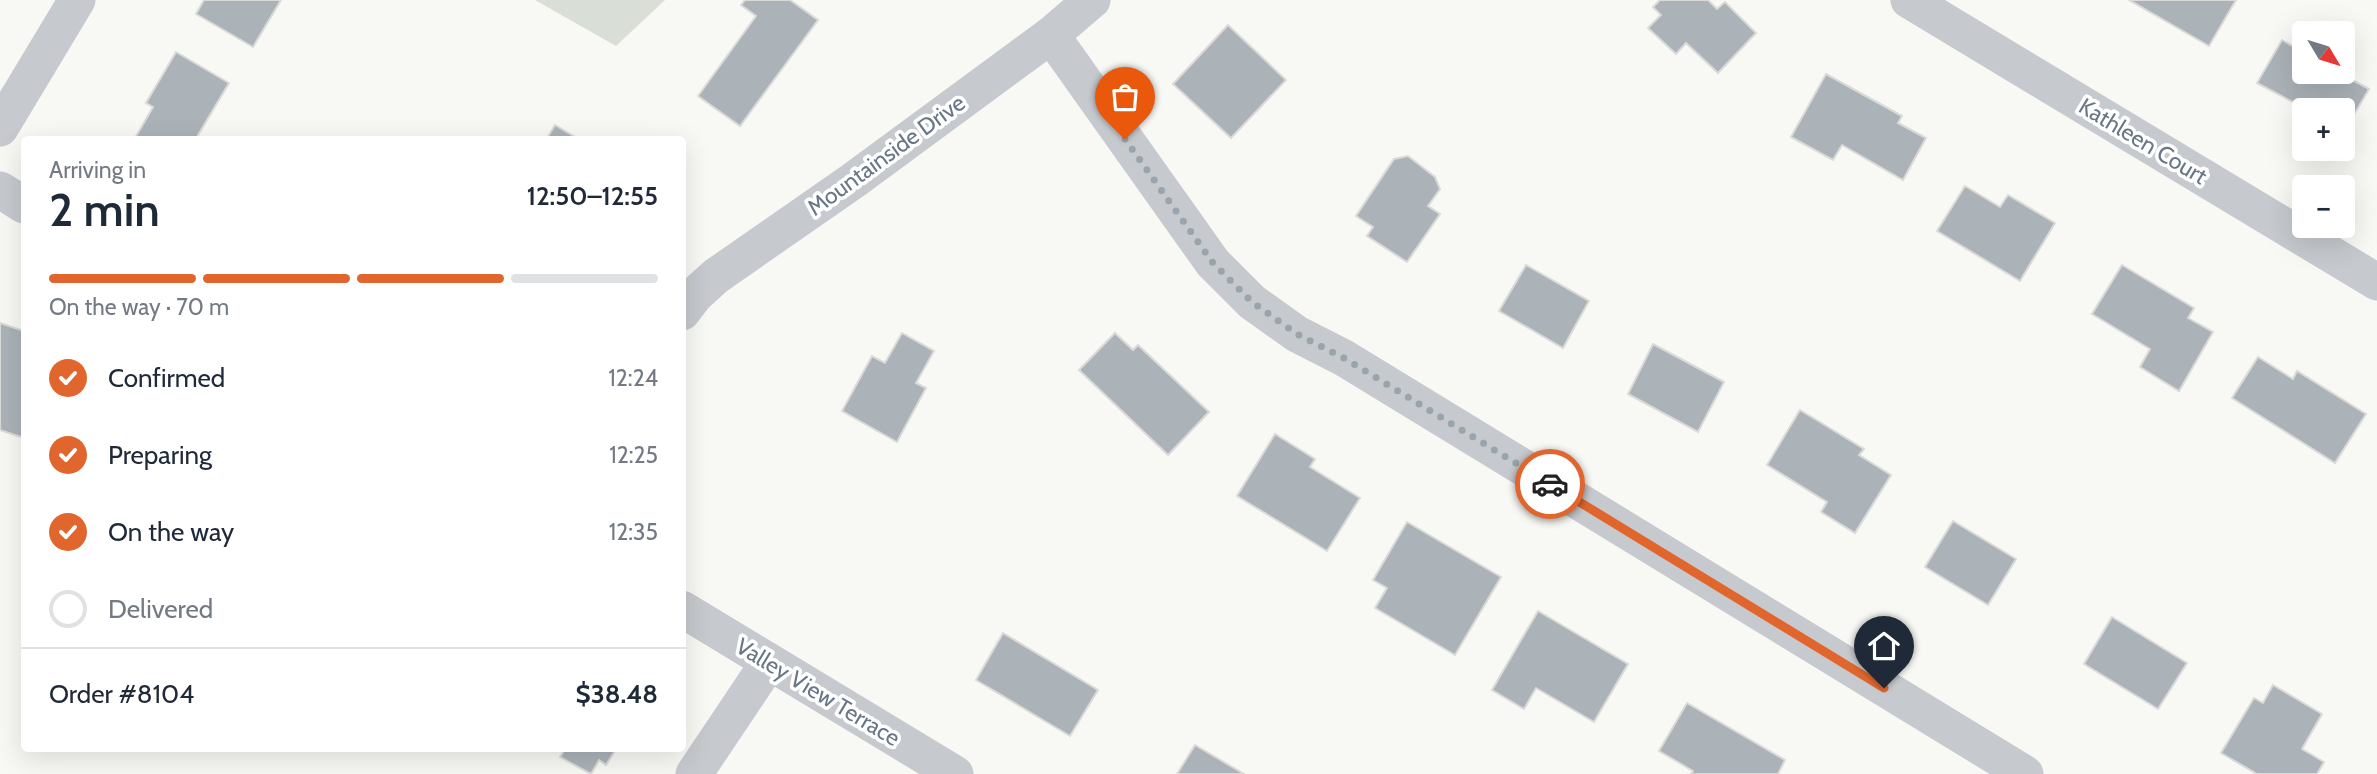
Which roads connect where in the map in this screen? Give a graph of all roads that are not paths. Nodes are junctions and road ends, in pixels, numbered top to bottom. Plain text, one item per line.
1 (77, 0) edge
2 (1092, 0) edge
3 (1909, 0) edge
4 (1051, 35) junction
5 (0, 128) edge
6 (0, 190) edge
7 (21, 203) edge
8 (2377, 282) edge
9 (686, 307) edge
10 (686, 591) edge
11 (695, 617) edge
12 (769, 662) junction
13 (694, 774) edge
14 (955, 774) edge
15 (2025, 774) edge

1 - 5 street
2 - 4 street, Mountainside Drive
3 - 8 street, Kathleen Court
4 - 9 street, Mountainside Drive
4 - 15 street
6 - 7 street
10 - 11 street
11 - 12 street, Valley View Terrace
12 - 13 street
12 - 14 street, Valley View Terrace

